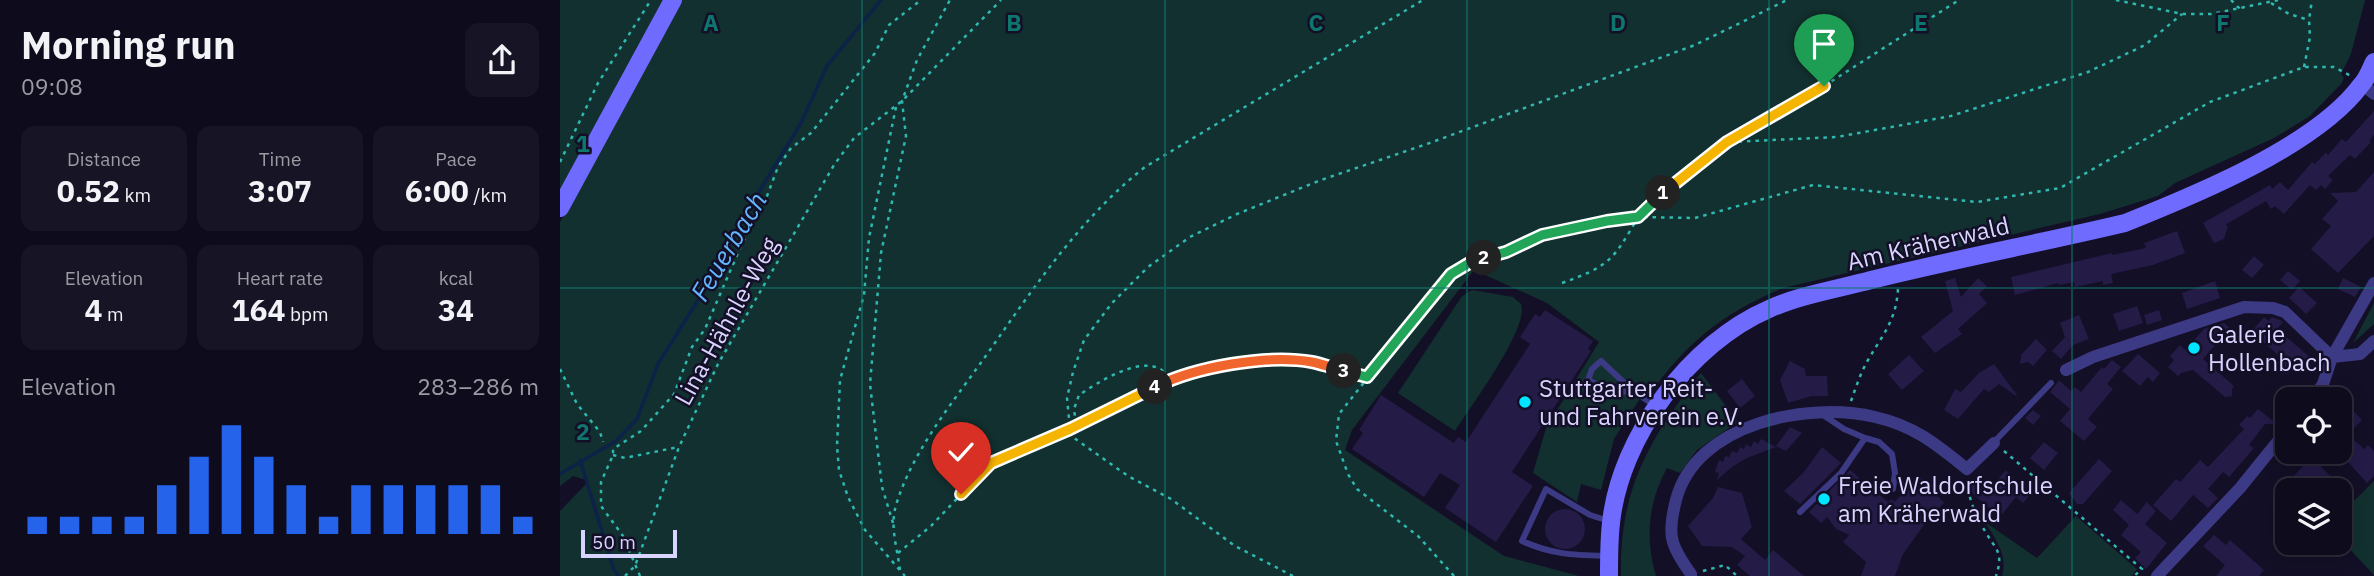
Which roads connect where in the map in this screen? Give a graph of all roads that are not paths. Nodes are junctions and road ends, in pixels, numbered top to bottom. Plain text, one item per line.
1 (673, 0) edge
2 (2374, 62) edge
3 (2368, 89) edge
4 (560, 208) edge
5 (2374, 283) edge
6 (2374, 341) edge
7 (2332, 357) junction
8 (2066, 370) dead end
9 (2051, 383) dead end
10 (2321, 387) edge
11 (1634, 392) junction
12 (1657, 407) junction
13 (1819, 412) junction
14 (1864, 438) junction
15 (1994, 443) joint
16 (2275, 445) edge
17 (1893, 489) dead end
18 (1800, 512) dead end
19 (1611, 522) junction
20 (1610, 556) junction
21 (1691, 575) edge
22 (1609, 576) edge
23 (2157, 576) edge

1 - 4 main road
2 - 3 main road, Am Kräherwald
3 - 12 main road, Am Kräherwald
5 - 7 street
6 - 7 street
7 - 8 street
7 - 10 street
9 - 15 lane
11 - 11 lane
11 - 12 lane
12 - 19 main road, Am Kräherwald
13 - 14 lane
13 - 15 street
13 - 21 street
14 - 17 lane
14 - 18 lane
16 - 23 street
19 - 20 main road, Am Kräherwald
19 - 20 lane
20 - 22 main road, Am Kräherwald

